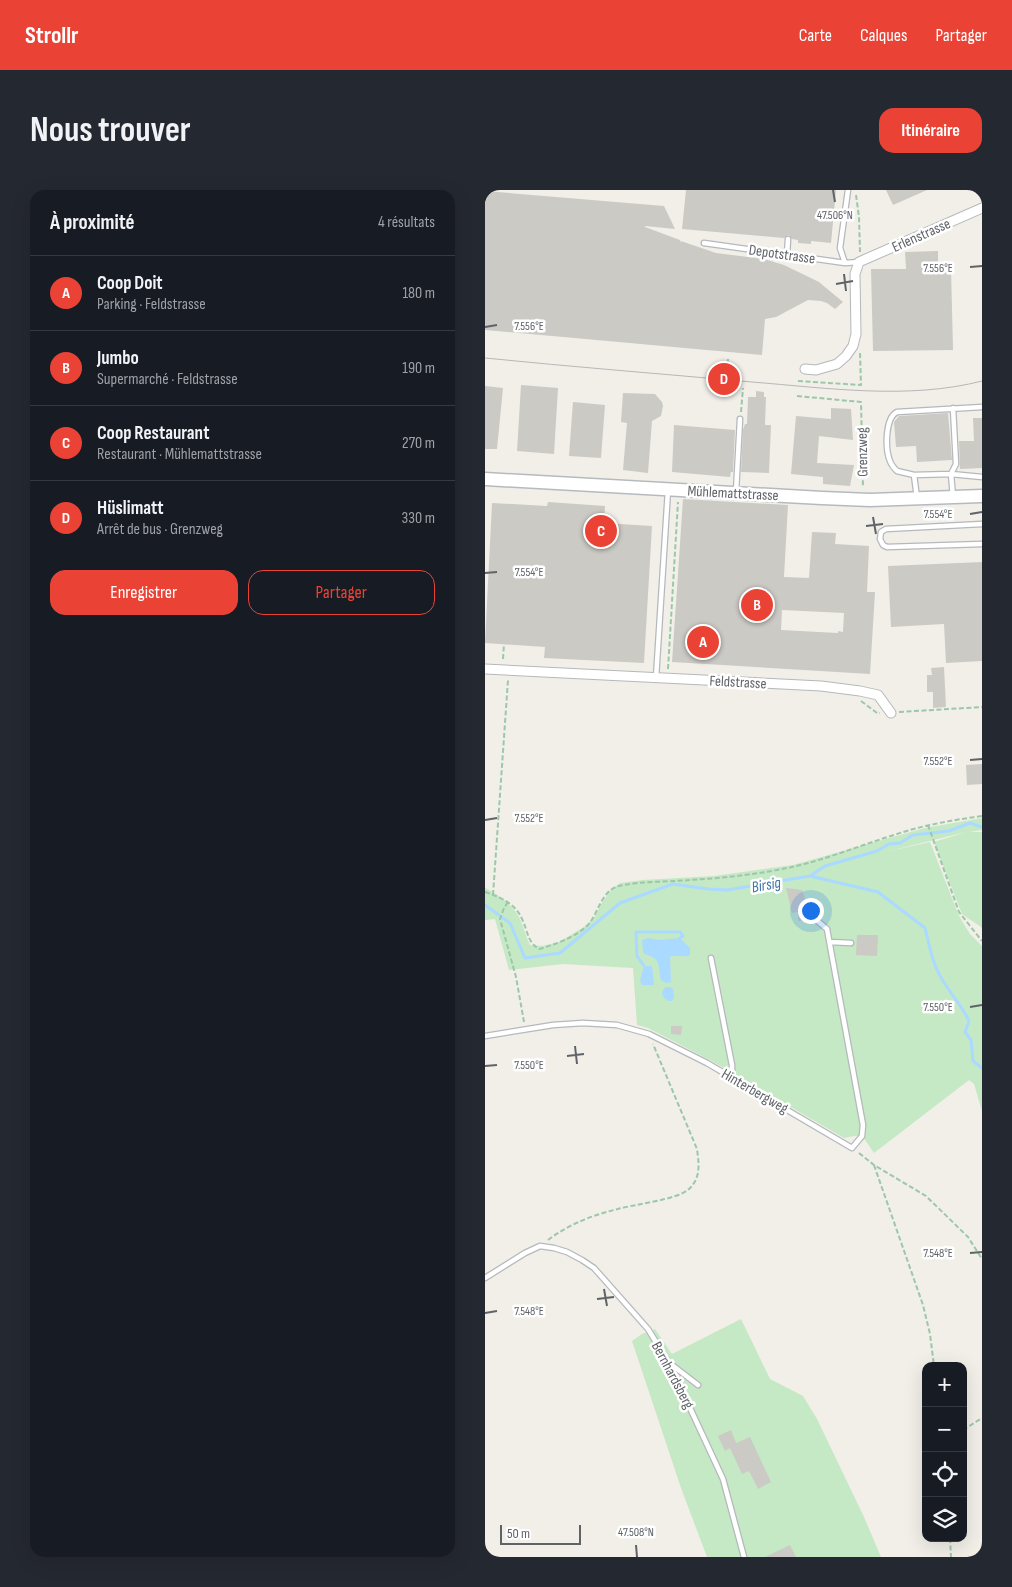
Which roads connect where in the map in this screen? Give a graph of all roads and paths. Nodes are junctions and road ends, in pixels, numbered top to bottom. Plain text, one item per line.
1 (848, 190) edge
2 (855, 190) edge
3 (982, 208) edge
4 (788, 239) dead end
5 (705, 243) dead end
6 (787, 255) junction
7 (859, 262) junction
8 (845, 263) junction
9 (860, 352) dead end
10 (728, 359) dead end
11 (805, 369) dead end
12 (720, 377) dead end
13 (726, 377) dead end
14 (798, 381) dead end
15 (719, 385) dead end
16 (743, 388) dead end
17 (797, 396) dead end
18 (982, 407) edge
19 (953, 408) junction
20 (740, 419) joint
21 (951, 474) junction
22 (914, 475) junction
23 (982, 477) edge
24 (485, 479) edge
25 (673, 489) junction
26 (736, 493) junction
27 (982, 496) edge
28 (953, 498) junction
29 (918, 499) junction
30 (870, 500) junction
31 (982, 524) edge
32 (982, 544) edge
33 (485, 669) edge
34 (508, 670) junction
35 (656, 678) junction
36 (668, 679) junction
37 (982, 707) edge
38 (891, 713) joint
39 (982, 816) edge
40 (928, 825) junction
41 (485, 892) edge
42 (493, 895) junction
43 (508, 902) junction
44 (814, 918) dead end
45 (982, 941) edge
46 (830, 942) junction
47 (851, 943) dead end
48 (711, 958) dead end
49 (525, 1029) junction
50 (649, 1034) junction
51 (485, 1036) edge
52 (732, 1078) junction
53 (852, 1148) junction
54 (874, 1165) junction
55 (540, 1246) junction
56 (982, 1259) edge
57 (485, 1278) edge
58 (934, 1362) edge
59 (671, 1364) junction
60 (698, 1385) dead end
61 (982, 1418) edge
62 (967, 1427) edge
63 (950, 1542) edge
64 (744, 1557) edge
65 (951, 1557) edge

1 - 8 lane
2 - 7 path
3 - 7 street, Erlenstrasse
4 - 6 lane
5 - 6 lane, Depotstrasse
6 - 8 lane, Depotstrasse
7 - 8 lane, Depotstrasse
7 - 11 street
9 - 14 path
10 - 13 path
12 - 15 path
16 - 20 path
17 - 30 path, Grenzweg
18 - 19 lane
19 - 21 lane
19 - 22 lane
20 - 26 lane
21 - 22 lane
21 - 23 lane
21 - 28 lane
22 - 29 lane
24 - 25 main road, Mühlemattstrasse
25 - 26 main road, Mühlemattstrasse
25 - 35 lane
25 - 36 path
26 - 30 main road, Mühlemattstrasse
27 - 28 main road, Mühlemattstrasse
28 - 29 main road, Mühlemattstrasse
29 - 30 main road, Mühlemattstrasse
31 - 32 lane
33 - 34 street, Feldstrasse
34 - 35 street, Feldstrasse
34 - 42 path
35 - 36 street, Feldstrasse
36 - 38 street, Feldstrasse
37 - 38 path
39 - 40 path
40 - 43 path
40 - 45 path
41 - 42 path
42 - 43 path
43 - 49 path
44 - 46 lane
46 - 47 lane
46 - 53 lane
48 - 52 lane
49 - 50 lane, Hinterbergweg
49 - 51 lane, Hinterbergweg
50 - 52 lane, Hinterbergweg
50 - 55 path
52 - 53 lane, Hinterbergweg
53 - 54 path
54 - 56 path
54 - 58 path
55 - 57 lane
55 - 59 lane, Bernhardsberg
59 - 60 lane
59 - 64 lane, Bernhardsberg
61 - 62 path
63 - 65 path

